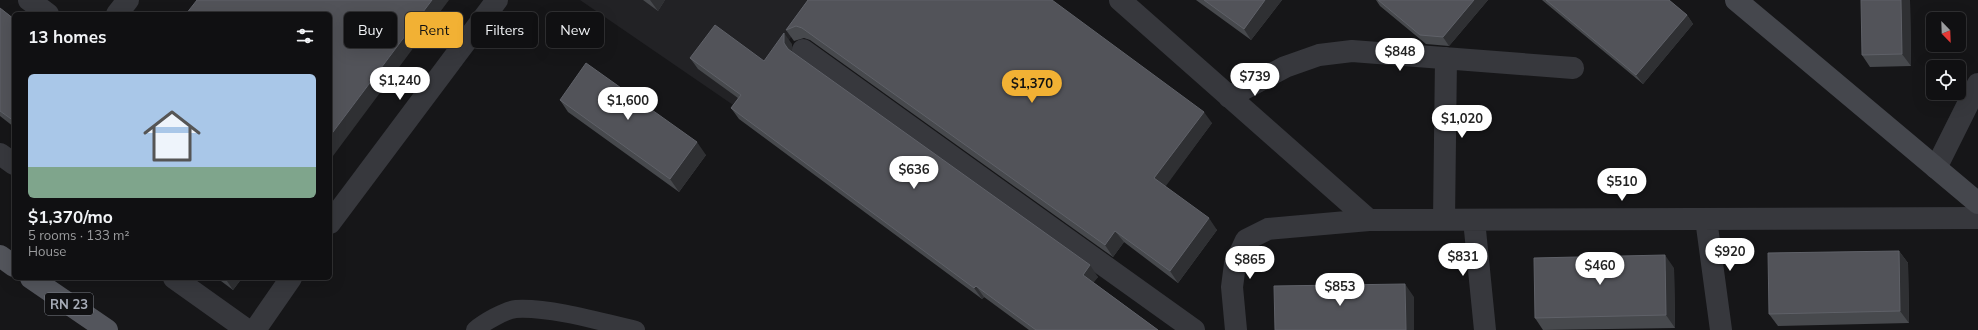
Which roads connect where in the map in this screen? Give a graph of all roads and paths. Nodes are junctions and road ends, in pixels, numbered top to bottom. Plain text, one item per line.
1 (29, 0) edge
2 (128, 0) edge
3 (497, 0) edge
4 (1120, 0) edge
5 (1744, 3) edge
6 (45, 12) edge
7 (119, 12) edge
8 (803, 50) dead end
9 (1446, 58) junction
10 (1573, 68) dead end
11 (1978, 84) edge
12 (1229, 97) junction
13 (0, 154) edge
14 (12, 163) edge
15 (1936, 168) junction
16 (1978, 203) edge
17 (1978, 218) edge
18 (1706, 219) junction
19 (332, 220) edge
20 (1369, 220) junction
21 (1444, 220) junction
22 (1474, 220) junction
23 (0, 256) edge
24 (12, 265) edge
25 (35, 280) edge
26 (177, 280) edge
27 (290, 280) edge
28 (107, 330) edge
29 (247, 330) edge
30 (255, 330) edge
31 (475, 330) edge
32 (636, 330) edge
33 (1194, 330) edge
34 (1236, 330) edge
35 (1485, 330) edge
36 (1721, 330) edge

1 - 6 street
2 - 7 street
3 - 19 street
4 - 12 street
5 - 15 street
8 - 33 street
9 - 10 street
9 - 12 street
9 - 21 street
11 - 15 street
12 - 20 street
13 - 14 street
15 - 16 street
17 - 18 street
18 - 22 street
18 - 36 street
20 - 21 street
20 - 34 street
21 - 22 street
22 - 35 street
23 - 24 main road
25 - 28 main road, RN 23
26 - 29 street
27 - 30 street
31 - 32 lane

